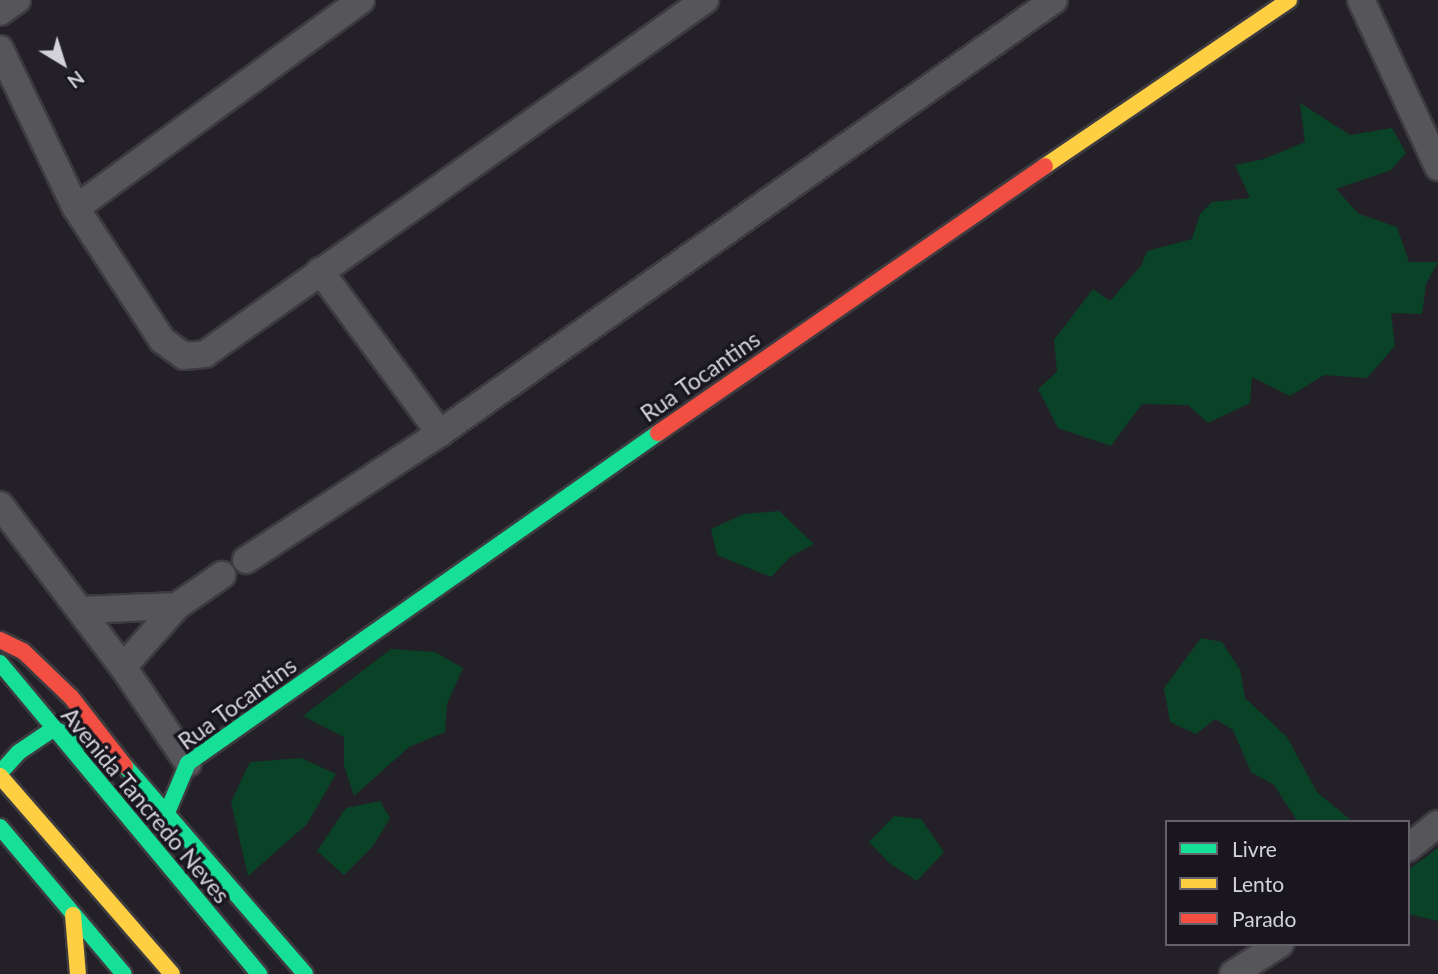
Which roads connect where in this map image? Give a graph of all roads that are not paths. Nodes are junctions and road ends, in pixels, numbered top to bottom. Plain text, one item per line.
1 (17, 0) edge
2 (361, 0) edge
3 (705, 0) edge
4 (1054, 0) edge
5 (1289, 0) edge
6 (1361, 0) edge
7 (1024, 8) edge
8 (0, 12) edge
9 (0, 49) edge
10 (1438, 167) edge
11 (76, 208) junction
12 (320, 271) junction
13 (440, 433) junction
14 (0, 505) edge
15 (246, 559) dead end
16 (222, 575) dead end
17 (177, 606) junction
18 (80, 610) junction
19 (0, 640) edge
20 (0, 663) edge
21 (123, 667) junction
22 (53, 729) junction
23 (188, 763) junction
24 (125, 766) junction
25 (0, 774) edge
26 (166, 816) junction
27 (1438, 824) edge
28 (0, 827) edge
29 (1410, 846) edge
30 (73, 915) junction
31 (1277, 946) edge
32 (78, 974) edge
33 (124, 974) edge
34 (172, 974) edge
35 (259, 974) edge
36 (305, 974) edge
37 (1233, 974) edge

1 - 8 street
2 - 11 street
3 - 12 street
4 - 7 street
5 - 23 main road, Rua Tocantins
6 - 10 street
7 - 13 street
9 - 11 street
11 - 12 street
12 - 13 street
13 - 15 street
14 - 18 street
16 - 17 street
17 - 18 street
17 - 21 street
18 - 21 street
19 - 24 main road
20 - 22 main road, Avenida Tancredo Neves
21 - 23 street
22 - 24 main road
22 - 25 main road
22 - 35 main road, Avenida Tancredo Neves
23 - 26 main road, Rua Tocantins
24 - 26 main road
25 - 34 main road
26 - 36 main road
27 - 29 street
28 - 30 main road
30 - 32 main road
30 - 33 main road
31 - 37 street

